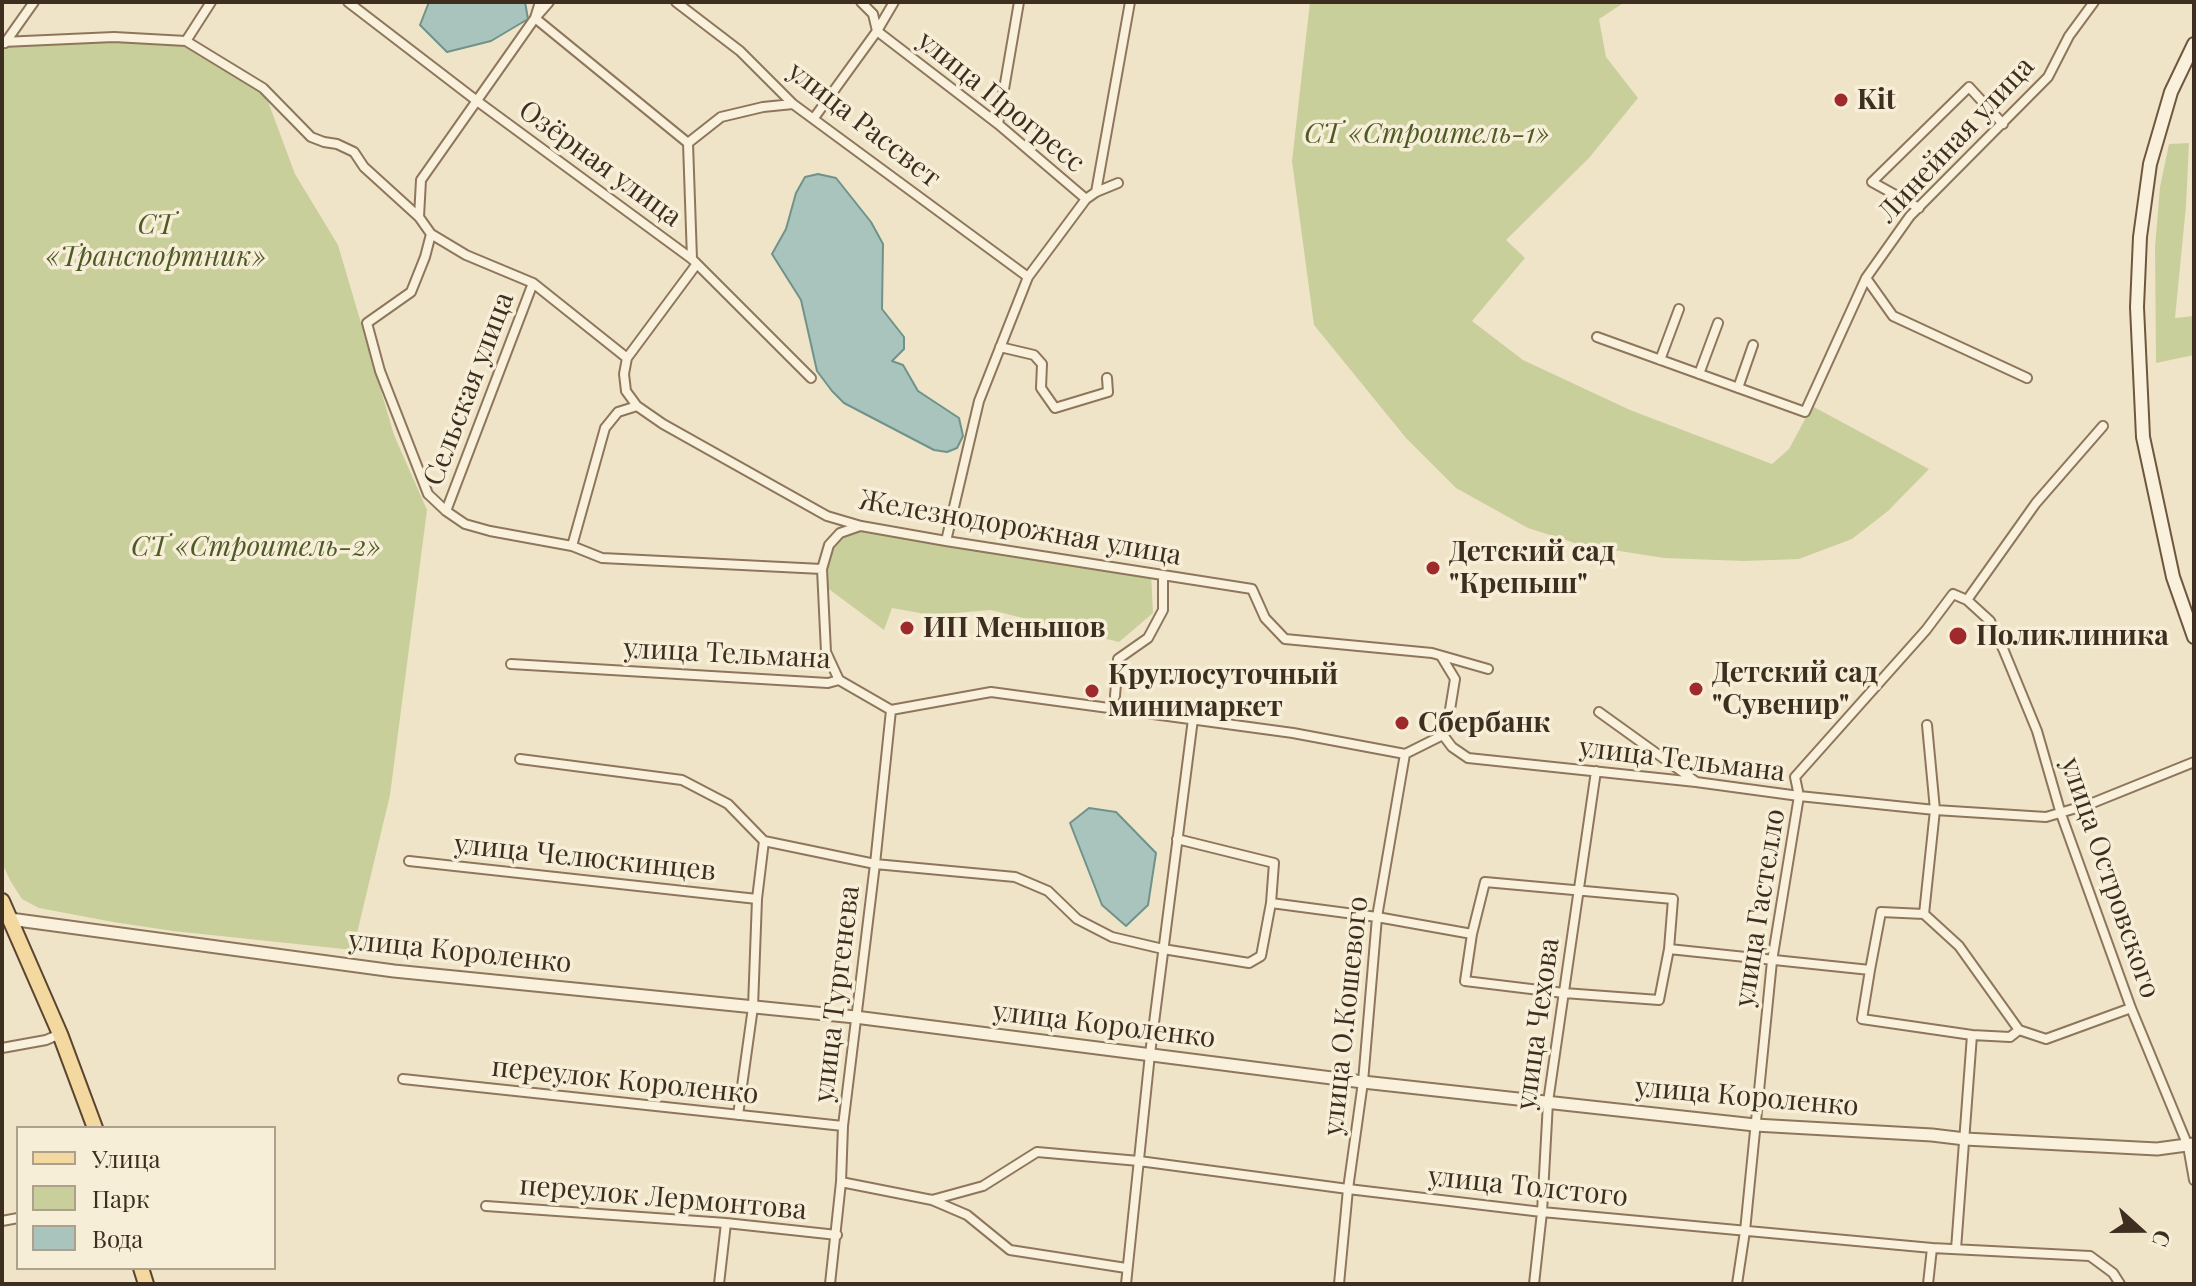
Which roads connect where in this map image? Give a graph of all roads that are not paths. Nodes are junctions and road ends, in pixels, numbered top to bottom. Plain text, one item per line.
1 (34, 2) edge
2 (211, 2) edge
3 (348, 2) edge
4 (540, 2) edge
5 (549, 2) edge
6 (676, 2) edge
7 (861, 2) edge
8 (894, 2) edge
9 (1019, 2) edge
10 (1130, 2) edge
11 (2094, 2) edge
12 (535, 18) junction
13 (877, 31) junction
14 (186, 41) junction
15 (3, 43) edge
16 (2194, 44) edge
17 (477, 101) junction
18 (793, 104) junction
19 (814, 118) junction
20 (998, 124) junction
21 (2003, 124) junction
22 (688, 143) junction
23 (1118, 183) dead end
24 (1096, 192) junction
25 (1086, 199) junction
26 (1919, 208) junction
27 (419, 217) junction
28 (431, 234) junction
29 (694, 262) junction
30 (1028, 277) junction
31 (1866, 278) junction
32 (533, 283) junction
33 (1679, 309) dead end
34 (1718, 323) dead end
35 (1597, 337) dead end
36 (1753, 345) dead end
37 (1000, 347) junction
38 (627, 358) junction
39 (1660, 360) junction
40 (1699, 374) junction
41 (811, 378) dead end
42 (1107, 378) dead end
43 (2027, 378) dead end
44 (1738, 388) junction
45 (637, 406) junction
46 (2103, 426) dead end
47 (446, 511) junction
48 (861, 526) junction
49 (946, 541) junction
50 (572, 546) junction
51 (822, 569) junction
52 (1163, 575) junction
53 (1967, 600) junction
54 (2194, 637) edge
55 (1440, 655) junction
56 (511, 664) dead end
57 (1488, 669) dead end
58 (839, 680) junction
59 (1115, 696) dead end
60 (891, 710) junction
61 (1599, 712) dead end
62 (1193, 719) junction
63 (1927, 725) dead end
64 (1443, 735) junction
65 (1405, 754) junction
66 (520, 759) dead end
67 (2194, 762) edge
68 (1596, 771) junction
69 (1696, 782) junction
70 (1799, 796) junction
71 (1935, 810) junction
72 (2061, 814) junction
73 (1177, 839) junction
74 (764, 841) junction
75 (409, 861) dead end
76 (875, 864) junction
77 (1579, 891) junction
78 (757, 899) junction
79 (2, 901) edge
80 (1271, 903) junction
81 (1924, 914) junction
82 (1377, 917) junction
83 (10, 919) junction
84 (1472, 934) junction
85 (1163, 949) junction
86 (1669, 949) junction
87 (1772, 961) junction
88 (1870, 970) junction
89 (1564, 993) junction
90 (753, 1007) junction
91 (2131, 1008) junction
92 (855, 1017) junction
93 (2019, 1030) junction
94 (1972, 1035) junction
95 (53, 1037) junction
96 (2, 1048) edge
97 (1150, 1054) junction
98 (403, 1079) dead end
99 (1363, 1082) junction
100 (1548, 1102) junction
101 (738, 1115) junction
102 (1755, 1125) junction
103 (94, 1126) edge
104 (843, 1126) junction
105 (1965, 1139) junction
106 (2191, 1145) edge
107 (1139, 1161) junction
108 (2194, 1180) edge
109 (841, 1182) junction
110 (1348, 1189) junction
111 (932, 1200) junction
112 (486, 1206) dead end
113 (1542, 1212) junction
114 (726, 1223) junction
115 (1745, 1231) junction
116 (837, 1235) junction
117 (1932, 1248) junction
118 (1956, 1249) junction
119 (1126, 1268) junction
120 (719, 1284) edge
121 (830, 1284) edge
122 (1126, 1284) edge
123 (1339, 1284) edge
124 (1534, 1284) edge
125 (1737, 1284) edge
126 (1928, 1284) edge
127 (2120, 1284) edge

1 - 15 street
2 - 14 street
3 - 17 street, Озёрная улица
4 - 12 street
5 - 12 street
6 - 18 street, улица Рассвет
7 - 13 street, улица Прогресс
8 - 13 street
9 - 20 street
10 - 24 street
11 - 21 street, Линейная улица
12 - 17 street
12 - 22 street
13 - 19 street
13 - 20 street, улица Прогресс
14 - 15 street
14 - 27 street
16 - 54 main road
17 - 27 street
17 - 29 street, Озёрная улица
18 - 19 street, улица Рассвет
18 - 22 street
19 - 30 street, улица Рассвет
20 - 25 street, улица Прогресс
21 - 26 street, Линейная улица
21 - 26 street
22 - 29 street
23 - 24 street
24 - 25 street
25 - 30 street
26 - 31 street, Линейная улица
27 - 28 street
28 - 32 street
28 - 47 street
29 - 38 street
29 - 41 street, Озёрная улица
30 - 37 street
31 - 43 street
31 - 44 street, Линейная улица
32 - 38 street
32 - 47 street, Сельская улица
33 - 39 street
34 - 40 street
35 - 39 street, Линейная улица
36 - 44 street
37 - 42 street
37 - 49 street
38 - 45 street
39 - 40 street, Линейная улица
40 - 44 street, Линейная улица
45 - 48 street, Железнодорожная улица
45 - 50 street
46 - 53 street, улица Гастелло
47 - 50 street
48 - 49 street, Железнодорожная улица
48 - 51 street
49 - 52 street, Железнодорожная улица
50 - 51 street
51 - 58 street
52 - 55 street, Железнодорожная улица
52 - 59 street
53 - 70 street, улица Гастелло
53 - 72 street, улица Островского
55 - 57 street, Железнодорожная улица
55 - 64 street
56 - 58 street, улица Тельмана
58 - 60 street, улица Тельмана
60 - 62 street
60 - 76 street, улица Тургенева
61 - 69 street
62 - 65 street
62 - 73 street
63 - 71 street
64 - 65 street
64 - 68 street, улица Тельмана
65 - 82 street, улица О.Кошевого
66 - 74 street
67 - 72 street, улица Тельмана
68 - 69 street, улица Тельмана
68 - 77 street, улица Чехова
69 - 70 street, улица Тельмана
70 - 71 street, улица Тельмана
70 - 87 street, улица Гастелло
71 - 72 street, улица Тельмана
71 - 81 street
72 - 91 street, улица Островского
73 - 80 street
73 - 85 street
74 - 76 street
74 - 78 street
75 - 78 street, улица Челюскинцев
76 - 85 street
76 - 92 street, улица Тургенева
77 - 84 street
77 - 86 street
77 - 89 street, улица Чехова
78 - 90 street
79 - 83 main road
80 - 82 street
80 - 85 street
81 - 88 street
81 - 93 street
82 - 84 street
82 - 99 street, улица О.Кошевого
83 - 90 street, улица Короленко
83 - 95 main road
84 - 89 street
85 - 97 street
86 - 87 street
86 - 89 street
87 - 88 street
87 - 102 street, улица Гастелло
88 - 94 street
89 - 100 street, улица Чехова
90 - 92 street, улица Короленко
90 - 101 street
91 - 93 street
91 - 106 street, улица Островского
92 - 97 street, улица Короленко
92 - 104 street, улица Тургенева
93 - 94 street
94 - 105 street
95 - 96 street
95 - 103 main road
97 - 99 street, улица Короленко
97 - 107 street
98 - 101 street, переулок Короленко
99 - 100 street, улица Короленко
99 - 110 street, улица О.Кошевого
100 - 102 street, улица Короленко
100 - 113 street, улица Чехова
101 - 104 street, переулок Короленко
102 - 105 street, улица Короленко
102 - 115 street, улица Гастелло
104 - 109 street, улица Тургенева
105 - 106 street, улица Короленко
105 - 118 street
106 - 108 street, улица Островского
107 - 110 street, улица Толстого
107 - 111 street, улица Толстого
107 - 119 street
109 - 111 street, улица Толстого
109 - 116 street, улица Тургенева
110 - 113 street, улица Толстого
110 - 123 street, улица О.Кошевого
111 - 119 street, улица Толстого
112 - 114 street, переулок Лермонтова
113 - 115 street, улица Толстого
113 - 124 street, улица Чехова
114 - 116 street, переулок Лермонтова
114 - 120 street
115 - 117 street, улица Толстого
115 - 125 street, улица Гастелло
116 - 121 street, улица Тургенева
117 - 118 street, улица Толстого
117 - 126 street
118 - 127 street, улица Толстого
119 - 122 street

